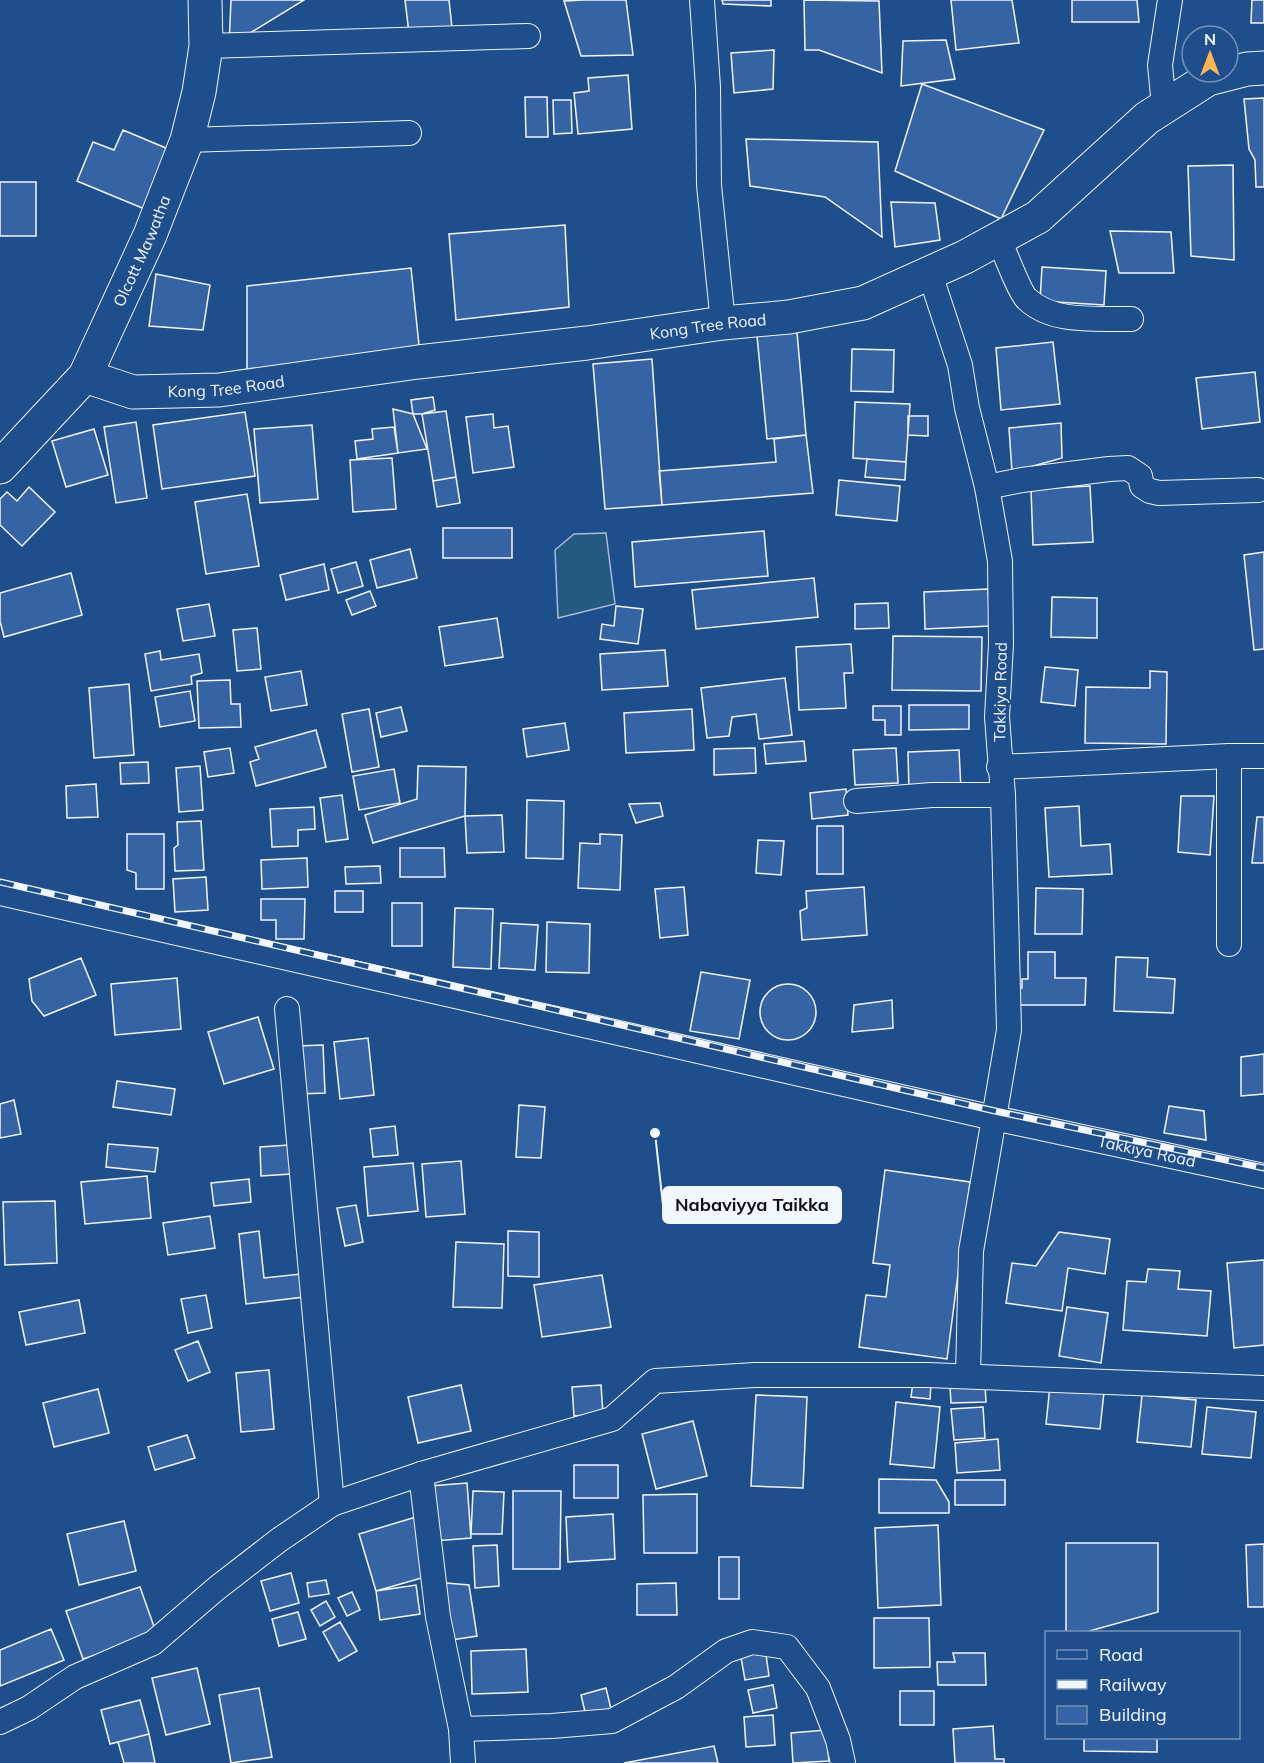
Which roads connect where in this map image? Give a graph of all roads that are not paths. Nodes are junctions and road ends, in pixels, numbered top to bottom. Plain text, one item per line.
1 (205, 0) edge
2 (702, 0) edge
3 (1170, 0) edge
4 (528, 36) dead end
5 (206, 45) junction
6 (1264, 68) edge
7 (1164, 106) junction
8 (409, 133) dead end
9 (187, 140) junction
10 (999, 239) junction
11 (930, 274) junction
12 (1131, 319) dead end
13 (723, 323) junction
14 (85, 376) junction
15 (0, 467) edge
16 (987, 488) junction
17 (1258, 490) dead end
18 (1229, 756) junction
19 (1264, 756) edge
20 (999, 767) junction
21 (1003, 795) junction
22 (856, 801) dead end
23 (0, 893) edge
24 (1229, 944) dead end
25 (287, 1010) dead end
26 (994, 1118) junction
27 (1264, 1176) edge
28 (968, 1376) junction
29 (1264, 1388) edge
30 (421, 1474) junction
31 (332, 1504) junction
32 (0, 1722) edge
33 (461, 1729) junction
34 (463, 1763) edge
35 (843, 1763) edge

1 - 5 main road, Olcott Mawatha
2 - 13 street
3 - 7 street
4 - 5 street
5 - 9 main road, Olcott Mawatha
6 - 7 main road, Kong Tree Road
7 - 10 main road, Kong Tree Road
8 - 9 street
9 - 14 main road, Olcott Mawatha
10 - 11 main road, Kong Tree Road
10 - 12 street
11 - 13 main road, Kong Tree Road
11 - 16 street, Takkiya Road
13 - 14 main road, Kong Tree Road
14 - 15 main road, Olcott Mawatha
16 - 17 street
16 - 20 street, Takkiya Road
18 - 19 street
18 - 20 street
18 - 24 street
20 - 21 street, Takkiya Road
21 - 22 street
21 - 26 street, Takkiya Road
23 - 26 street
25 - 31 street
26 - 27 street, Takkiya Road
26 - 28 street, Takkiya Road
28 - 29 street
28 - 30 street
30 - 31 street
30 - 33 street
31 - 32 street
33 - 34 street
33 - 35 street

